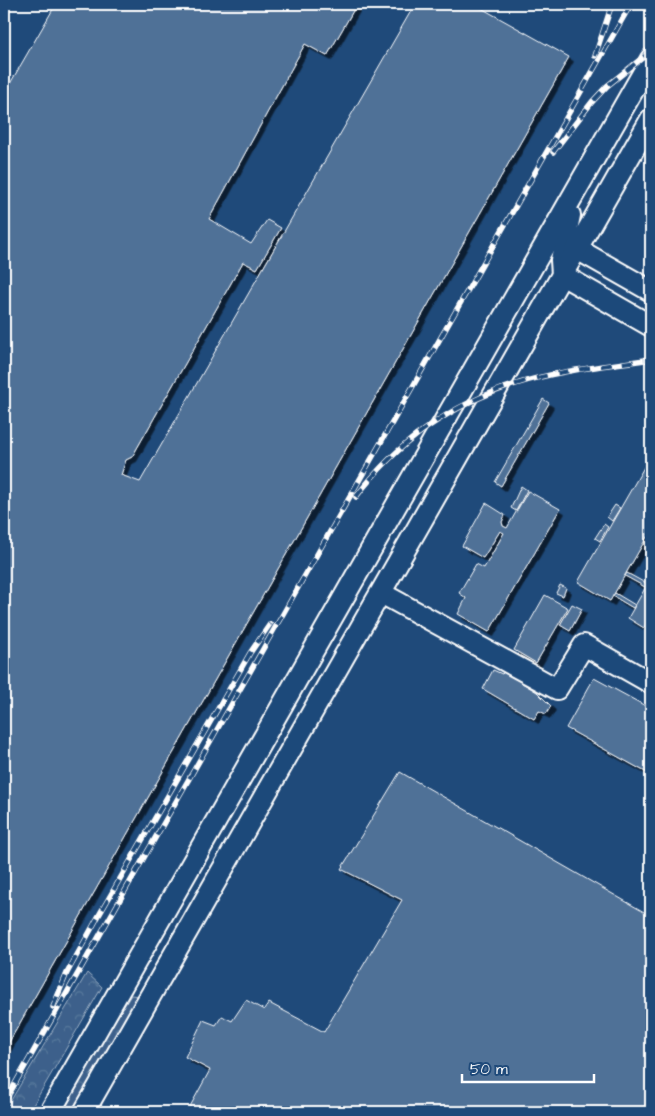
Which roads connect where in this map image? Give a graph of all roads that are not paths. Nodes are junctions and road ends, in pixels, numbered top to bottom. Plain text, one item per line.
1 (651, 59) edge
2 (651, 118) edge
3 (581, 182) junction
4 (577, 249) junction
5 (561, 268) junction
6 (651, 291) edge
7 (651, 326) edge
8 (499, 327) junction
9 (381, 592) junction
10 (651, 683) edge
11 (50, 1112) edge
12 (84, 1112) edge

1 - 3 lane
2 - 4 lane
3 - 5 lane
3 - 8 lane
4 - 5 lane
4 - 6 lane
5 - 7 lane
5 - 8 lane
5 - 9 lane
8 - 11 lane
9 - 10 lane
9 - 12 lane

